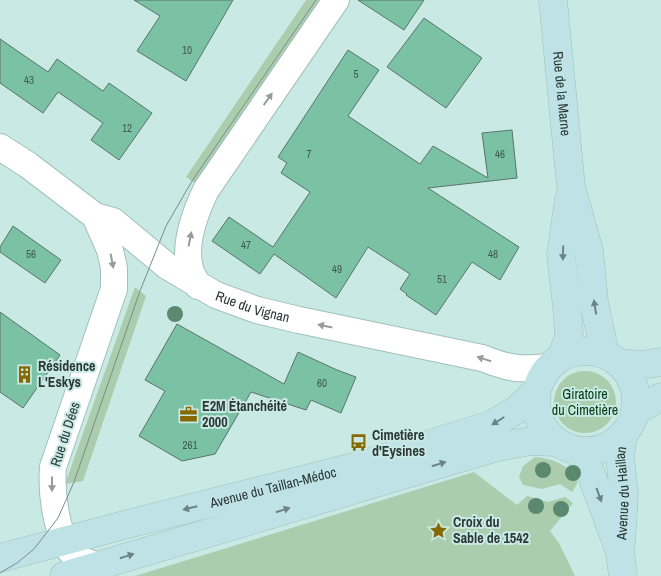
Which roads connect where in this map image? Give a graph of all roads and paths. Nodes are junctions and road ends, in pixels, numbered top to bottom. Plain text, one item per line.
1 (336, 0) edge
2 (553, 0) edge
3 (0, 147) edge
4 (571, 187) junction
5 (95, 216) junction
6 (198, 286) junction
7 (612, 359) junction
8 (555, 362) junction
9 (661, 362) edge
10 (536, 391) junction
11 (661, 397) edge
12 (629, 423) junction
13 (566, 447) junction
14 (64, 541) junction
15 (0, 558) edge
16 (622, 564) edge
17 (97, 566) junction
18 (64, 576) edge

6 -> 1 street
2 - 4 street, Rue de la Marne
3 - 5 street, Rue du Vignan
7 -> 4 street, Rue de la Marne
4 -> 8 street, Rue de la Marne
5 - 6 street, Rue du Vignan
5 -> 14 street, Rue du Dées
8 -> 6 street, Rue du Vignan
7 - 8 street
7 - 9 street
7 - 12 street
8 - 10 street
10 - 13 street
10 -> 14 street, Avenue du Taillan-Médoc
11 - 12 street
12 - 13 street
12 - 16 street, Avenue du Haillan
13 -> 16 street, Avenue du Haillan
17 -> 13 street, Avenue du Taillan-Médoc
14 - 15 street, Avenue du Taillan-Médoc
14 - 17 street
17 - 18 street, Avenue du Taillan-Médoc

